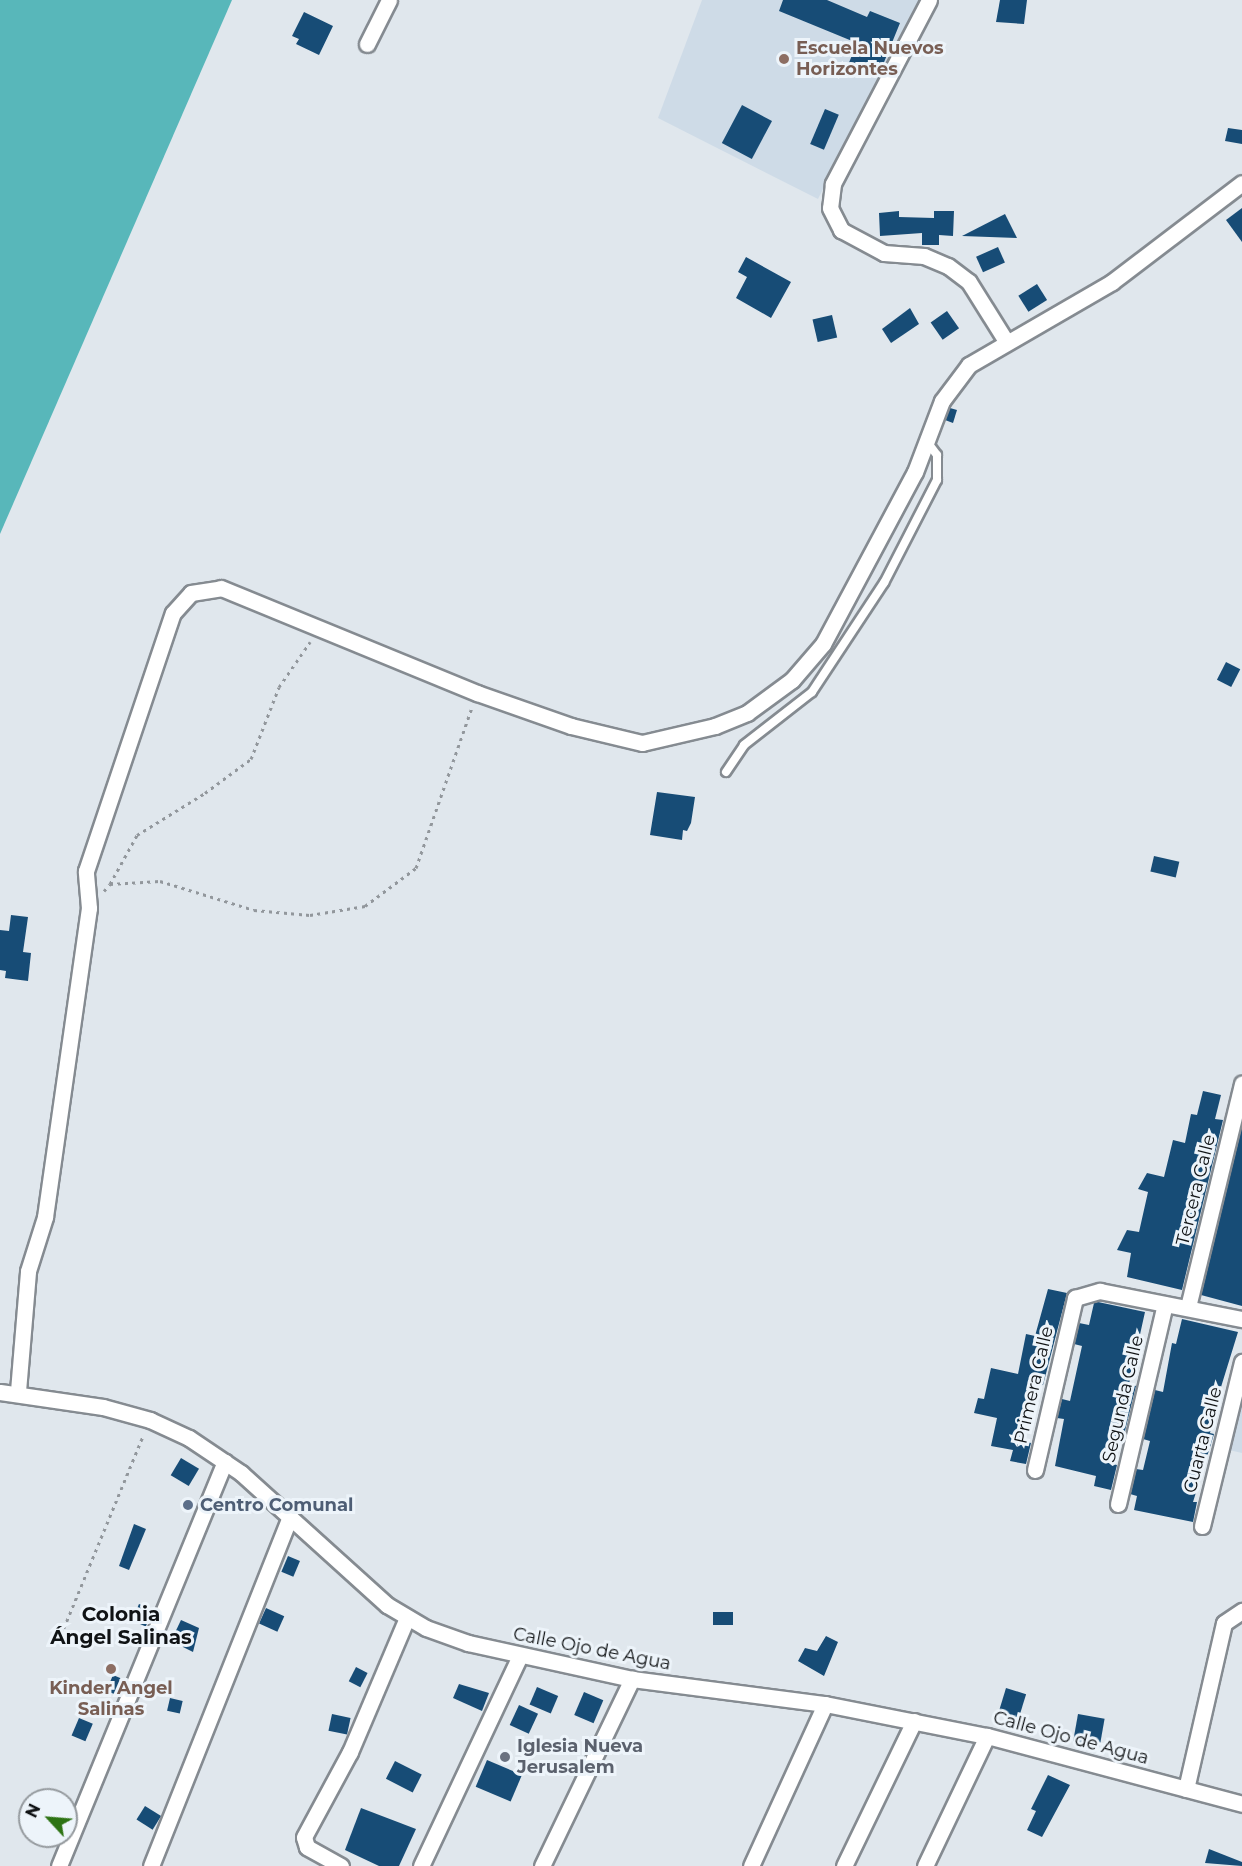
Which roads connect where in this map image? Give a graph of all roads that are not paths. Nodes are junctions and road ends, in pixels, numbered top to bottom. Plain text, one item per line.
1 (389, 0) edge
2 (929, 0) edge
3 (367, 44) dead end
4 (1242, 183) edge
5 (1006, 341) junction
6 (928, 443) junction
7 (726, 772) dead end
8 (1242, 1083) edge
9 (1165, 1304) junction
10 (1188, 1307) junction
11 (1242, 1319) edge
12 (1242, 1362) edge
13 (18, 1391) junction
14 (0, 1392) edge
15 (225, 1462) junction
16 (1035, 1470) dead end
17 (1118, 1504) dead end
18 (290, 1517) junction
19 (1202, 1526) dead end
20 (1242, 1611) edge
21 (407, 1618) junction
22 (520, 1656) junction
23 (632, 1679) junction
24 (825, 1704) junction
25 (914, 1721) junction
26 (987, 1736) junction
27 (1186, 1789) junction
28 (1242, 1804) edge
29 (59, 1866) edge
30 (151, 1866) edge
31 (341, 1866) edge
32 (421, 1866) edge
33 (542, 1866) edge
34 (751, 1866) edge
35 (844, 1866) edge
36 (926, 1866) edge

1 - 3 street
2 - 5 street
4 - 5 street
5 - 6 street
6 - 7 lane
6 - 13 street
8 - 10 street, Tercera Calle
9 - 10 street
9 - 16 street, Primera Calle
9 - 17 street, Segunda Calle
10 - 11 street
12 - 19 street, Cuarta Calle
13 - 14 street, Calle Ojo de Agua
13 - 15 street, Calle Ojo de Agua
15 - 18 street, Calle Ojo de Agua
15 - 29 street
18 - 21 street, Calle Ojo de Agua
18 - 30 street
20 - 27 street
21 - 22 street, Calle Ojo de Agua
21 - 31 street
22 - 23 street, Calle Ojo de Agua
22 - 32 street
23 - 24 street, Calle Ojo de Agua
23 - 33 street
24 - 25 street, Calle Ojo de Agua
24 - 34 street
25 - 26 street, Calle Ojo de Agua
25 - 35 street
26 - 27 street, Calle Ojo de Agua
26 - 36 street
27 - 28 street, Calle Ojo de Agua

